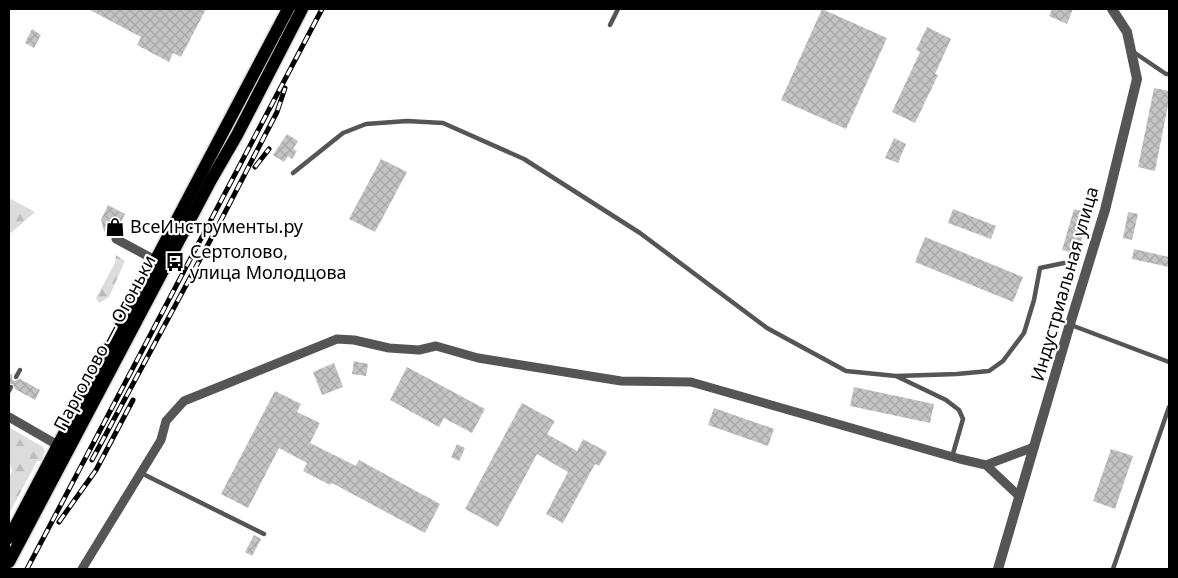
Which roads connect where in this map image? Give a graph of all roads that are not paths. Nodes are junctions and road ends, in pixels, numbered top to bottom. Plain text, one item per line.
1 (288, 9) edge
2 (302, 9) edge
3 (618, 9) edge
4 (1112, 9) edge
5 (610, 26) dead end
6 (1131, 50) junction
7 (1169, 74) edge
8 (293, 172) dead end
9 (116, 239) dead end
10 (156, 260) junction
11 (1064, 263) dead end
12 (1070, 324) junction
13 (1169, 362) edge
14 (20, 370) dead end
15 (896, 376) junction
16 (16, 377) dead end
17 (1169, 406) edge
18 (9, 417) edge
19 (63, 448) junction
20 (1034, 448) junction
21 (952, 457) junction
22 (986, 465) junction
23 (141, 472) junction
24 (1019, 496) junction
25 (264, 534) dead end
26 (9, 538) edge
27 (9, 562) edge
28 (82, 569) edge
29 (998, 569) edge
30 (1113, 569) edge

1 - 10 main road, Парголово — Огоньки
2 - 19 main road, Парголово — Огоньки
3 - 5 lane
4 - 6 street, Индустриальная улица
6 - 7 lane
6 - 12 street, Индустриальная улица
8 - 15 lane
9 - 10 street
10 - 19 main road, Парголово — Огоньки
11 - 15 lane
12 - 13 lane
12 - 20 street, Индустриальная улица
14 - 16 lane
15 - 21 lane
17 - 30 lane
18 - 19 street
19 - 26 main road, Парголово — Огоньки
19 - 27 main road, Парголово — Огоньки
20 - 22 street
20 - 24 street, Индустриальная улица
21 - 22 street
21 - 23 street
22 - 24 street
23 - 25 lane
23 - 28 street
24 - 29 street, Индустриальная улица

